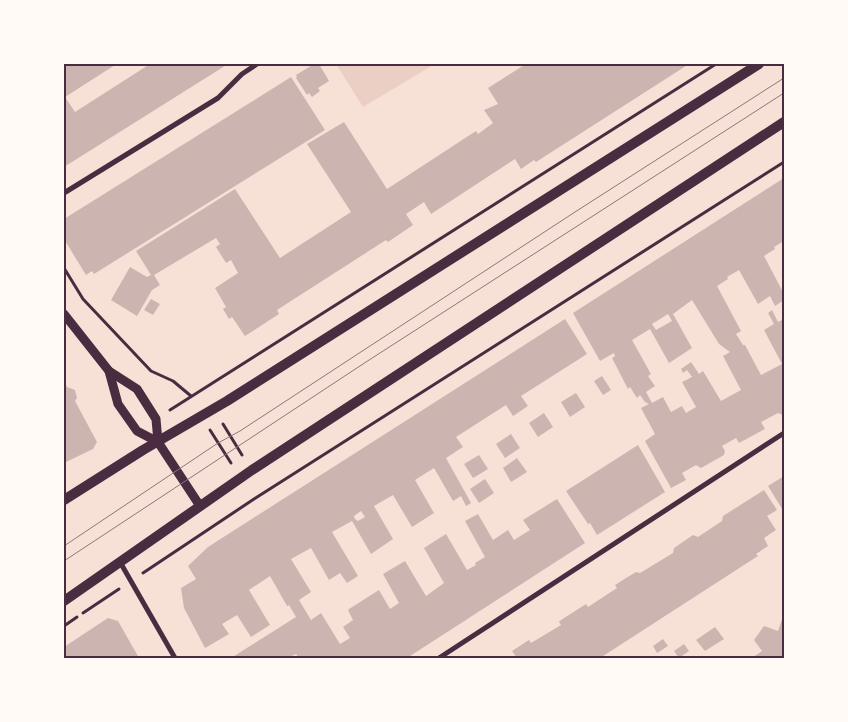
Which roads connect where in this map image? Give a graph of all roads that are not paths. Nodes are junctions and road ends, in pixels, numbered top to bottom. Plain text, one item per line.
1 (257, 64) edge
2 (759, 64) edge
3 (784, 122) edge
4 (64, 193) edge
5 (64, 314) edge
6 (109, 371) junction
7 (784, 432) edge
8 (158, 442) junction
9 (64, 500) edge
10 (200, 506) junction
11 (120, 562) junction
12 (64, 601) edge
13 (175, 658) edge
14 (439, 658) edge

1 - 4 street
2 - 8 main road
3 - 10 main road
5 - 6 street
6 - 8 street
6 - 8 street
7 - 14 street
8 - 9 main road
8 - 10 street
10 - 11 main road
11 - 12 main road
11 - 13 street

